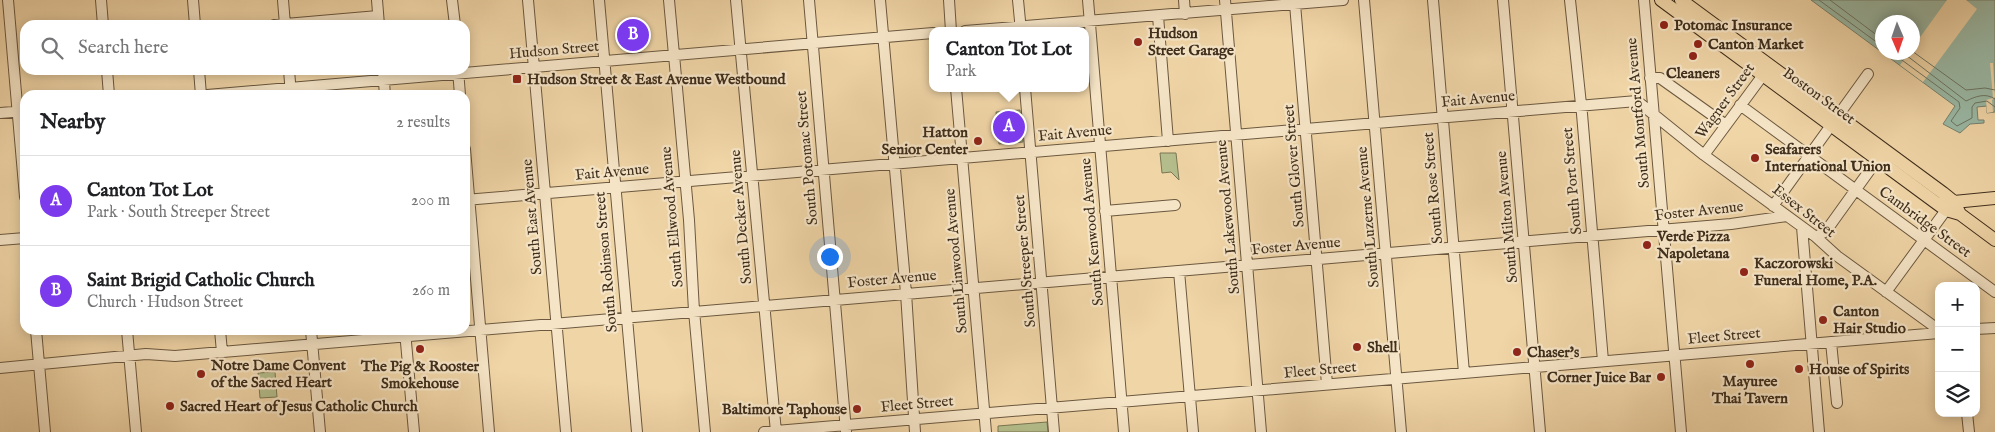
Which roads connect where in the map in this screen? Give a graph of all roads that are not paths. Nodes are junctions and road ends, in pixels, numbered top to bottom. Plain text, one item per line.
1 (8, 0) edge
2 (101, 0) edge
3 (193, 0) edge
4 (283, 0) edge
5 (377, 0) edge
6 (452, 0) edge
7 (528, 0) edge
8 (599, 0) edge
9 (669, 0) edge
10 (736, 0) edge
11 (809, 0) edge
12 (880, 0) edge
13 (949, 0) edge
14 (1018, 0) edge
15 (1088, 0) edge
16 (1184, 0) edge
17 (1343, 0) edge
18 (1364, 0) edge
19 (1433, 0) edge
20 (1503, 0) edge
21 (1570, 0) edge
22 (1644, 0) edge
23 (1661, 0) edge
24 (1681, 0) edge
25 (1296, 4) junction
26 (1225, 5) edge
27 (1185, 14) junction
28 (1158, 16) junction
29 (103, 20) edge
30 (195, 20) edge
31 (281, 20) edge
32 (379, 20) edge
33 (454, 20) edge
34 (1090, 21) junction
35 (951, 27) edge
36 (1020, 27) edge
37 (1038, 27) edge
38 (929, 33) edge
39 (883, 38) junction
40 (813, 44) junction
41 (741, 50) junction
42 (673, 55) junction
43 (604, 61) junction
44 (534, 67) junction
45 (1766, 70) junction
46 (470, 71) edge
47 (1868, 74) dead end
48 (107, 75) edge
49 (199, 75) edge
50 (289, 75) edge
51 (383, 75) edge
52 (458, 75) edge
53 (1650, 78) junction
54 (108, 90) edge
55 (201, 90) edge
56 (291, 90) edge
57 (297, 90) edge
58 (384, 90) edge
59 (460, 90) edge
60 (956, 92) edge
61 (1025, 92) edge
62 (20, 102) edge
63 (1740, 105) junction
64 (1581, 106) junction
65 (20, 111) edge
66 (1513, 112) junction
67 (0, 113) edge
68 (1653, 114) junction
69 (1442, 118) junction
70 (1835, 121) junction
71 (1375, 123) junction
72 (1726, 125) junction
73 (1306, 129) junction
74 (1236, 135) junction
75 (1168, 141) junction
76 (1100, 146) junction
77 (1031, 152) junction
78 (1704, 154) junction
79 (1809, 156) junction
80 (962, 158) junction
81 (1877, 160) junction
82 (894, 164) junction
83 (823, 170) junction
84 (752, 176) junction
85 (684, 181) junction
86 (614, 187) junction
87 (1855, 190) junction
88 (544, 193) junction
89 (1995, 198) edge
90 (470, 200) edge
91 (1175, 205) dead end
92 (1773, 206) junction
93 (1950, 206) junction
94 (1105, 211) junction
95 (1787, 216) junction
96 (1802, 227) junction
97 (470, 230) edge
98 (1663, 230) junction
99 (1592, 236) junction
100 (1816, 237) junction
101 (20, 238) edge
102 (0, 240) edge
103 (1924, 240) junction
104 (1995, 240) edge
105 (1524, 242) junction
106 (1454, 248) junction
107 (1386, 253) junction
108 (1317, 259) junction
109 (1247, 265) junction
110 (1179, 270) junction
111 (1111, 277) junction
112 (1042, 283) junction
113 (973, 288) junction
114 (1886, 292) junction
115 (1995, 292) edge
116 (906, 293) junction
117 (835, 299) junction
118 (764, 305) junction
119 (694, 311) junction
120 (626, 317) junction
121 (556, 322) junction
122 (1935, 328) edge
123 (1995, 328) edge
124 (480, 329) junction
125 (1980, 329) edge
126 (470, 330) edge
127 (1935, 331) edge
128 (37, 335) edge
129 (128, 335) edge
130 (220, 335) edge
131 (311, 335) edge
132 (388, 335) edge
133 (405, 335) edge
134 (1831, 342) junction
135 (312, 344) junction
136 (1811, 344) junction
137 (222, 352) junction
138 (1673, 355) junction
139 (129, 356) junction
140 (1603, 361) junction
141 (40, 365) junction
142 (1534, 367) junction
143 (0, 368) edge
144 (1464, 373) junction
145 (1397, 378) junction
146 (1327, 384) junction
147 (1258, 390) junction
148 (1190, 396) junction
149 (1121, 402) junction
150 (1836, 403) dead end
151 (1052, 408) junction
152 (984, 413) junction
153 (1967, 417) edge
154 (914, 419) junction
155 (846, 428) edge
156 (45, 432) edge
157 (136, 432) edge
158 (320, 432) edge
159 (414, 432) edge
160 (489, 432) edge
161 (566, 432) edge
162 (637, 432) edge
163 (705, 432) edge
164 (764, 432) edge
165 (776, 432) edge
166 (915, 432) edge
167 (986, 432) edge
168 (1054, 432) edge
169 (1124, 432) edge
170 (1193, 432) edge
171 (1261, 432) edge
172 (1401, 432) edge
173 (1540, 432) edge
174 (1681, 432) edge
175 (1819, 432) edge
176 (1969, 432) edge

1 - 62 street
2 - 29 street
3 - 30 street
4 - 31 street
5 - 32 street
6 - 33 street
7 - 44 street, South East Avenue
8 - 43 street, South Robinson Street
9 - 42 street, South Ellwood Avenue
10 - 41 street, South Decker Avenue
11 - 40 street, South Potomac Street
12 - 39 street
13 - 35 street
14 - 36 street
15 - 34 street, South Kenwood Avenue
16 - 27 street
17 - 25 street
18 - 71 street, South Luzerne Avenue
19 - 69 street, South Rose Street
20 - 66 street, South Milton Avenue
21 - 64 street, South Port Street
22 - 53 street, South Montford Avenue
23 - 45 main road, Boston Street
24 - 45 main road, Boston Street
25 - 26 street
25 - 73 street, South Glover Street
26 - 27 street
26 - 74 street, South Lakewood Avenue
27 - 28 street
28 - 34 street
28 - 75 street
34 - 37 street
34 - 76 street, South Kenwood Avenue
38 - 39 street, Hudson Street
39 - 40 street, Hudson Street
39 - 82 street
40 - 41 street, Hudson Street
40 - 83 street, South Potomac Street
41 - 42 street, Hudson Street
41 - 84 street, South Decker Avenue
42 - 43 street, Hudson Street
42 - 85 street, South Ellwood Avenue
43 - 44 street, Hudson Street
43 - 86 street, South Robinson Street
44 - 46 street, Hudson Street
44 - 88 street, South East Avenue
45 - 63 street, Wagner Street
45 - 70 main road, Boston Street
47 - 70 street
48 - 54 street
49 - 55 street
50 - 56 street
51 - 57 street, Hudson Street
51 - 58 street
52 - 59 street
53 - 68 street, South Montford Avenue
53 - 72 street
60 - 80 street, South Linwood Avenue
61 - 77 street, South Streeper Street
63 - 72 street, Wagner Street
63 - 79 street, Cambridge Street
64 - 66 street, Fait Avenue
64 - 68 street, Fait Avenue
64 - 99 street, South Port Street
65 - 67 street
66 - 69 street, Fait Avenue
66 - 105 street, South Milton Avenue
68 - 78 street, Essex Street
68 - 98 street, South Montford Avenue
69 - 71 street, Fait Avenue
69 - 106 street, South Rose Street
70 - 79 street
70 - 81 main road, Boston Street
70 - 93 main road, Boston Street
71 - 73 street, Fait Avenue
71 - 107 street, South Luzerne Avenue
72 - 78 street, Wagner Street
73 - 74 street, Fait Avenue
73 - 108 street, South Glover Street
74 - 75 street, Fait Avenue
74 - 109 street, South Lakewood Avenue
75 - 76 street, Fait Avenue
76 - 77 street, Fait Avenue
76 - 94 street, South Kenwood Avenue
77 - 80 street, Fait Avenue
77 - 112 street, South Streeper Street
78 - 92 street, Essex Street
79 - 87 street, Cambridge Street
79 - 92 street
80 - 82 street, Fait Avenue
80 - 113 street, South Linwood Avenue
81 - 87 street
81 - 93 main road, Boston Street
82 - 83 street, Fait Avenue
82 - 116 street
83 - 84 street, Fait Avenue
83 - 117 street, South Potomac Street
84 - 85 street, Fait Avenue
84 - 118 street, South Decker Avenue
85 - 86 street, Fait Avenue
85 - 119 street, South Ellwood Avenue
86 - 88 street, Fait Avenue
86 - 120 street, South Robinson Street
87 - 100 street
87 - 103 street, Cambridge Street
88 - 90 street, Fait Avenue
88 - 121 street, South East Avenue
89 - 93 main road
91 - 94 street
92 - 95 street, Essex Street
93 - 103 street
93 - 104 main road, Boston Street
94 - 111 street, South Kenwood Avenue
95 - 96 street, Essex Street
95 - 98 street, Foster Avenue
96 - 100 street, Essex Street
96 - 136 street
97 - 124 street
98 - 99 street, Foster Avenue
98 - 138 street, South Montford Avenue
99 - 105 street, Foster Avenue
99 - 140 street, South Port Street
100 - 114 street, Essex Street
101 - 102 street
103 - 114 street
103 - 115 street, Cambridge Street
105 - 106 street, Foster Avenue
105 - 142 street, South Milton Avenue
106 - 107 street, Foster Avenue
106 - 144 street, South Rose Street
107 - 108 street, Foster Avenue
107 - 145 street, South Luzerne Avenue
108 - 109 street, Foster Avenue
108 - 146 street, South Glover Street
109 - 110 street, Foster Avenue
109 - 147 street, South Lakewood Avenue
110 - 111 street, Foster Avenue
110 - 148 street
111 - 112 street, Foster Avenue
111 - 149 street, South Kenwood Avenue
112 - 113 street, Foster Avenue
112 - 151 street, South Streeper Street
113 - 116 street, Foster Avenue
113 - 152 street, South Linwood Avenue
114 - 122 street, Essex Street
116 - 117 street, Foster Avenue
116 - 154 street
117 - 118 street, Foster Avenue
117 - 155 street, South Potomac Street
118 - 119 street, Foster Avenue
118 - 165 street, South Decker Avenue
119 - 120 street, Foster Avenue
119 - 163 street, South Ellwood Avenue
120 - 121 street, Foster Avenue
120 - 162 street, South Robinson Street
121 - 124 street, Foster Avenue
121 - 161 street, South East Avenue
123 - 125 street
124 - 126 street, Foster Avenue
124 - 160 street
127 - 134 street, Fleet Street
128 - 141 street
129 - 139 street
130 - 137 street
131 - 135 street
132 - 135 street, Foster Avenue
133 - 159 street
134 - 136 street, Fleet Street
134 - 150 street
135 - 137 street, Foster Avenue
135 - 158 street
136 - 138 street, Fleet Street
136 - 175 street
137 - 139 street, Foster Avenue
138 - 140 street, Fleet Street
138 - 174 street, South Montford Avenue
139 - 141 street, Foster Avenue
139 - 157 street
140 - 142 street, Fleet Street
141 - 143 street, Foster Avenue
141 - 156 street
142 - 144 street, Fleet Street
142 - 173 street, South Milton Avenue
144 - 145 street, Fleet Street
145 - 146 street, Fleet Street
145 - 172 street, South Luzerne Avenue
146 - 147 street, Fleet Street
147 - 148 street, Fleet Street
147 - 171 street, South Lakewood Avenue
148 - 149 street, Fleet Street
148 - 170 street
149 - 151 street, Fleet Street
149 - 169 street, South Kenwood Avenue
151 - 152 street, Fleet Street
151 - 168 street, South Streeper Street
152 - 154 street, Fleet Street
152 - 167 street, South Linwood Avenue
153 - 176 street
154 - 155 street, Fleet Street
154 - 166 street
155 - 165 street, Fleet Street
164 - 165 street, Fleet Street

